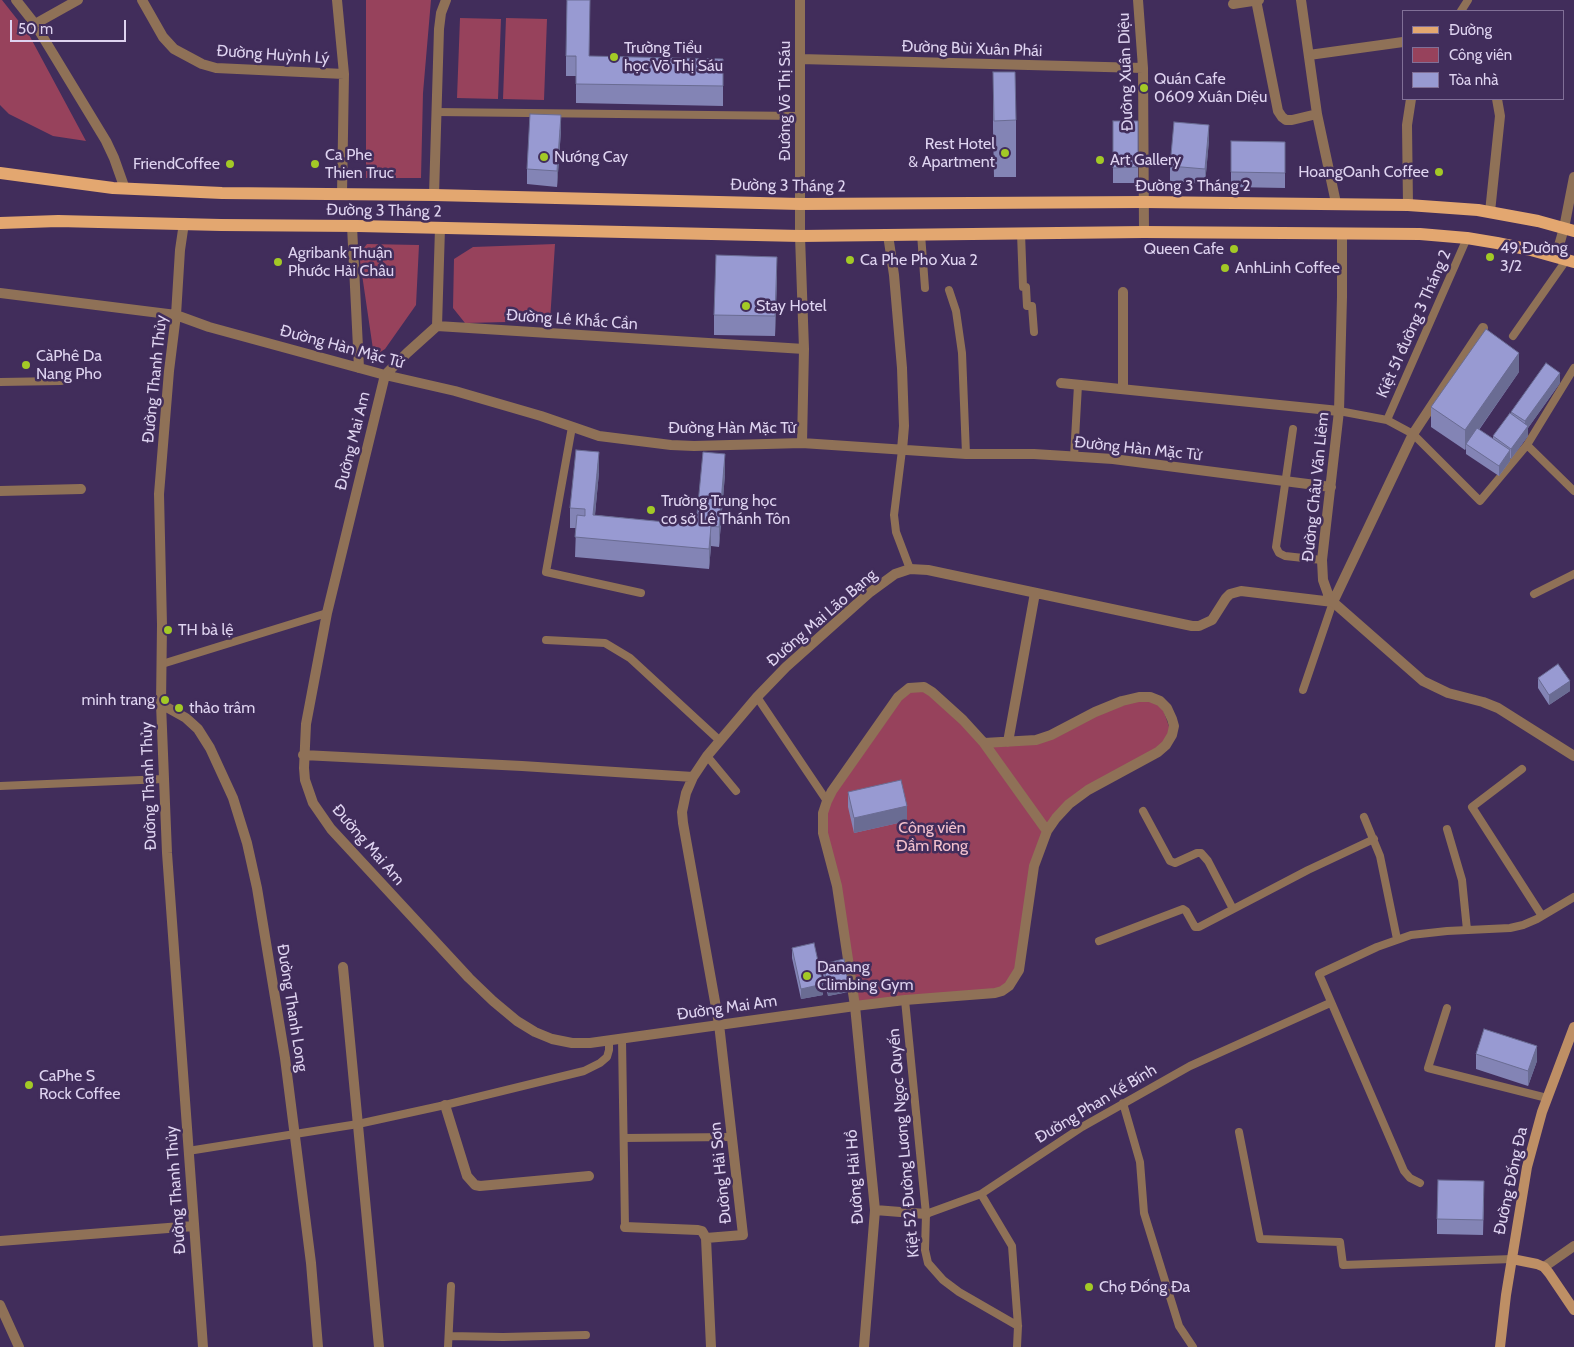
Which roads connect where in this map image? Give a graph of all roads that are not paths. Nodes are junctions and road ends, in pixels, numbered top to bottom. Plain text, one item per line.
1 (16, 0) edge
2 (78, 0) edge
3 (142, 0) edge
4 (337, 0) edge
5 (446, 0) edge
6 (800, 0) edge
7 (1138, 0) edge
8 (1257, 0) edge
9 (1301, 0) edge
10 (1233, 4) dead end
11 (35, 24) junction
12 (1402, 42) edge
13 (1309, 55) junction
14 (800, 59) junction
15 (1143, 68) junction
16 (344, 74) junction
17 (1411, 100) edge
18 (1498, 100) edge
19 (436, 112) junction
20 (1317, 114) junction
21 (800, 116) junction
22 (0, 173) edge
23 (1574, 177) edge
24 (124, 189) junction
25 (342, 194) junction
26 (434, 195) junction
27 (1144, 202) junction
28 (1336, 203) junction
29 (800, 204) junction
30 (1408, 205) junction
31 (1490, 212) junction
32 (0, 223) edge
33 (184, 223) junction
34 (355, 226) junction
35 (440, 228) junction
36 (1569, 229) edge
37 (1144, 232) junction
38 (1021, 233) junction
39 (1342, 233) junction
40 (921, 234) junction
41 (888, 235) junction
42 (800, 236) junction
43 (1467, 238) junction
44 (1566, 259) edge
45 (926, 288) dead end
46 (949, 290) dead end
47 (1123, 292) dead end
48 (0, 293) edge
49 (176, 315) junction
50 (437, 326) junction
51 (1482, 328) dead end
52 (1034, 332) dead end
53 (1513, 336) dead end
54 (804, 349) junction
55 (359, 368) junction
56 (1574, 368) edge
57 (385, 375) junction
58 (0, 382) edge
59 (61, 382) dead end
60 (1062, 383) dead end
61 (1078, 385) junction
62 (1123, 389) junction
63 (1339, 411) junction
64 (1387, 420) junction
65 (572, 427) junction
66 (1293, 429) dead end
67 (1413, 434) junction
68 (802, 442) junction
69 (1527, 445) junction
70 (902, 450) junction
71 (966, 454) junction
72 (1074, 457) junction
73 (1285, 481) junction
74 (1331, 487) junction
75 (81, 489) dead end
76 (0, 491) edge
77 (1574, 491) edge
78 (1322, 560) junction
79 (910, 569) junction
80 (1574, 574) edge
81 (641, 593) dead end
82 (1035, 593) junction
83 (1534, 594) dead end
84 (1333, 602) junction
85 (327, 613) junction
86 (546, 640) dead end
87 (162, 664) junction
88 (1303, 690) dead end
89 (757, 697) junction
90 (161, 704) junction
91 (719, 740) junction
92 (1008, 742) junction
93 (984, 743) junction
94 (303, 755) junction
95 (707, 756) junction
96 (1574, 756) edge
97 (1522, 769) dead end
98 (693, 777) junction
99 (164, 779) junction
100 (0, 786) edge
101 (736, 791) dead end
102 (827, 801) junction
103 (1143, 811) dead end
104 (1364, 817) dead end
105 (1447, 830) dead end
106 (1047, 831) junction
107 (1374, 840) junction
108 (1574, 897) edge
109 (1233, 909) junction
110 (1542, 916) junction
111 (1467, 930) junction
112 (1397, 939) junction
113 (1099, 941) dead end
114 (343, 966) dead end
115 (905, 1000) junction
116 (1330, 1003) junction
117 (855, 1006) junction
118 (1447, 1008) dead end
119 (719, 1024) junction
120 (1573, 1033) edge
121 (622, 1039) junction
122 (609, 1041) junction
123 (1547, 1098) junction
124 (1123, 1103) junction
125 (445, 1105) junction
126 (358, 1124) junction
127 (1239, 1132) dead end
128 (295, 1134) junction
129 (732, 1137) junction
130 (624, 1138) junction
131 (188, 1151) junction
132 (589, 1176) dead end
133 (1420, 1183) dead end
134 (981, 1194) junction
135 (875, 1210) junction
136 (926, 1214) junction
137 (194, 1226) junction
138 (624, 1227) joint
139 (706, 1238) junction
140 (0, 1241) edge
141 (1574, 1246) edge
142 (1512, 1260) junction
143 (1544, 1267) junction
144 (451, 1286) dead end
145 (0, 1305) edge
146 (1574, 1310) edge
147 (1018, 1326) junction
148 (586, 1335) dead end
149 (449, 1336) junction
150 (19, 1347) edge
151 (203, 1347) edge
152 (318, 1347) edge
153 (379, 1347) edge
154 (448, 1347) edge
155 (711, 1347) edge
156 (864, 1347) edge
157 (1017, 1347) edge
158 (1193, 1347) edge
159 (1500, 1347) edge

1 - 11 street
2 - 11 street
3 - 16 street, Đường Huỳnh Lý
4 - 16 street
5 - 19 street
6 - 14 street, Đường Võ Thị Sáu
7 - 15 street, Đường Xuân Diệu
8 - 10 street
8 - 20 street
9 - 13 street
11 - 24 street
12 - 13 street
13 - 20 street
14 - 15 street, Đường Bùi Xuân Phái
14 - 21 street, Đường Võ Thị Sáu
15 - 27 street, Đường Xuân Diệu
16 - 25 street
17 - 30 street
18 - 31 street
19 - 21 lane
19 - 26 street
20 - 28 street
21 - 29 street, Đường Võ Thị Sáu
22 - 24 main road, Đường 3 Tháng 2
23 - 36 street
24 - 25 main road, Đường 3 Tháng 2
25 - 26 main road, Đường 3 Tháng 2
26 - 29 main road, Đường 3 Tháng 2
27 - 28 main road, Đường 3 Tháng 2
27 - 29 main road, Đường 3 Tháng 2
27 - 37 street, Đường Xuân Diệu
28 - 30 main road, Đường 3 Tháng 2
29 - 42 street, Đường Võ Thị Sáu
30 - 31 main road, Đường 3 Tháng 2
31 - 36 main road, Đường 3 Tháng 2
32 - 33 main road, Đường 3 Tháng 2
33 - 34 main road, Đường 3 Tháng 2
33 - 49 street, Đường Thanh Thủy
34 - 35 main road, Đường 3 Tháng 2
34 - 55 street
35 - 42 main road, Đường 3 Tháng 2
35 - 50 street
36 - 44 street
37 - 38 main road, Đường 3 Tháng 2
37 - 39 main road, Đường 3 Tháng 2
38 - 40 main road, Đường 3 Tháng 2
38 - 52 lane
39 - 43 main road, Đường 3 Tháng 2
39 - 63 street, Đường Châu Văn Liêm
40 - 41 main road, Đường 3 Tháng 2
40 - 45 lane
41 - 42 main road, Đường 3 Tháng 2
41 - 70 street
42 - 54 street, Đường Võ Thị Sáu
43 - 44 main road, Đường 3 Tháng 2
43 - 64 lane, Kiệt 51 đường 3 Tháng 2
44 - 53 lane
46 - 71 lane
47 - 62 street
48 - 49 street, Đường Hàn Mặc Tử
49 - 55 street, Đường Hàn Mặc Tử
49 - 87 street, Đường Thanh Thủy
50 - 54 street, Đường Lê Khắc Cần
50 - 57 street, Đường Mai Am
51 - 67 street
54 - 68 street, Đường Võ Thị Sáu
55 - 57 street, Đường Hàn Mặc Tử
56 - 69 lane
57 - 65 street, Đường Hàn Mặc Tử
57 - 85 street, Đường Mai Am
58 - 59 lane
60 - 61 street
61 - 62 street
61 - 72 lane
62 - 63 street
63 - 64 lane
63 - 74 street, Đường Châu Văn Liêm
64 - 67 lane
65 - 68 street, Đường Hàn Mặc Tử
65 - 81 lane
66 - 73 lane
67 - 69 lane
67 - 84 street
68 - 70 street, Đường Hàn Mặc Tử
69 - 77 lane
70 - 71 street, Đường Hàn Mặc Tử
70 - 79 lane
71 - 72 street, Đường Hàn Mặc Tử
72 - 73 street, Đường Hàn Mặc Tử
73 - 74 street, Đường Hàn Mặc Tử
73 - 78 lane
74 - 78 street, Đường Châu Văn Liêm
75 - 76 street
78 - 84 street, Đường Châu Văn Liêm
79 - 82 street
79 - 89 street, Đường Mai Lão Bạng
80 - 83 lane
82 - 84 street
82 - 92 street
84 - 88 lane
84 - 96 street, Đường Châu Văn Liêm
85 - 87 lane
85 - 94 street, Đường Mai Am
86 - 91 lane
87 - 90 street, Đường Thanh Thủy
89 - 91 street, Đường Mai Lão Bạng
89 - 102 lane
90 - 99 street, Đường Thanh Thủy
90 - 128 street, Đường Thanh Long
91 - 95 street, Đường Mai Lão Bạng
92 - 93 street, Đường Mai Am
92 - 106 street, Đường Mai Am
93 - 102 street
93 - 106 street
94 - 98 street
94 - 122 street, Đường Mai Am
95 - 98 street, Đường Mai Lão Bạng
95 - 101 lane
97 - 110 lane
98 - 119 street, Đường Mai Lão Bạng
99 - 100 lane
99 - 131 street, Đường Thanh Thủy
102 - 117 street, Đường Hải Hồ
103 - 109 lane
104 - 107 lane
105 - 111 lane
106 - 115 street, Đường Mai Am
107 - 109 lane
107 - 112 lane
108 - 110 lane
109 - 113 lane
110 - 111 lane
111 - 112 lane
112 - 116 lane
114 - 126 street
115 - 117 street, Đường Mai Am
115 - 136 lane, Kiệt 52 Đường Lương Ngọc Quyến
116 - 124 lane, Đường Phan Kế Bính
116 - 133 lane
117 - 119 street, Đường Mai Am
117 - 135 street, Đường Hải Hồ
118 - 123 lane
119 - 121 street, Đường Mai Am
119 - 129 street, Đường Hải Sơn
120 - 123 main road, Đường Đống Đa
121 - 122 street, Đường Mai Am
121 - 130 lane
122 - 125 lane
123 - 142 main road, Đường Đống Đa
124 - 134 lane, Đường Phan Kế Bính
124 - 158 lane
125 - 126 lane
125 - 132 street
126 - 128 lane
126 - 153 street
127 - 142 lane
128 - 131 lane
128 - 152 street, Đường Thanh Long
129 - 130 lane
129 - 139 street, Đường Hải Sơn
130 - 138 lane
131 - 137 street, Đường Thanh Thủy
134 - 136 lane, Đường Phan Kế Bính
134 - 147 lane
135 - 136 street, Đường Phan Kế Bính
135 - 156 street, Đường Hải Hồ
136 - 147 lane, Kiệt 52 Đường Lương Ngọc Quyến
137 - 140 street
137 - 151 street, Đường Thanh Thủy
138 - 139 street
139 - 155 street, Đường Hải Sơn
141 - 143 street
142 - 143 main road
142 - 159 main road, Đường Đống Đa
143 - 146 main road
144 - 149 lane
145 - 150 street
147 - 157 lane
148 - 149 lane
149 - 154 lane

